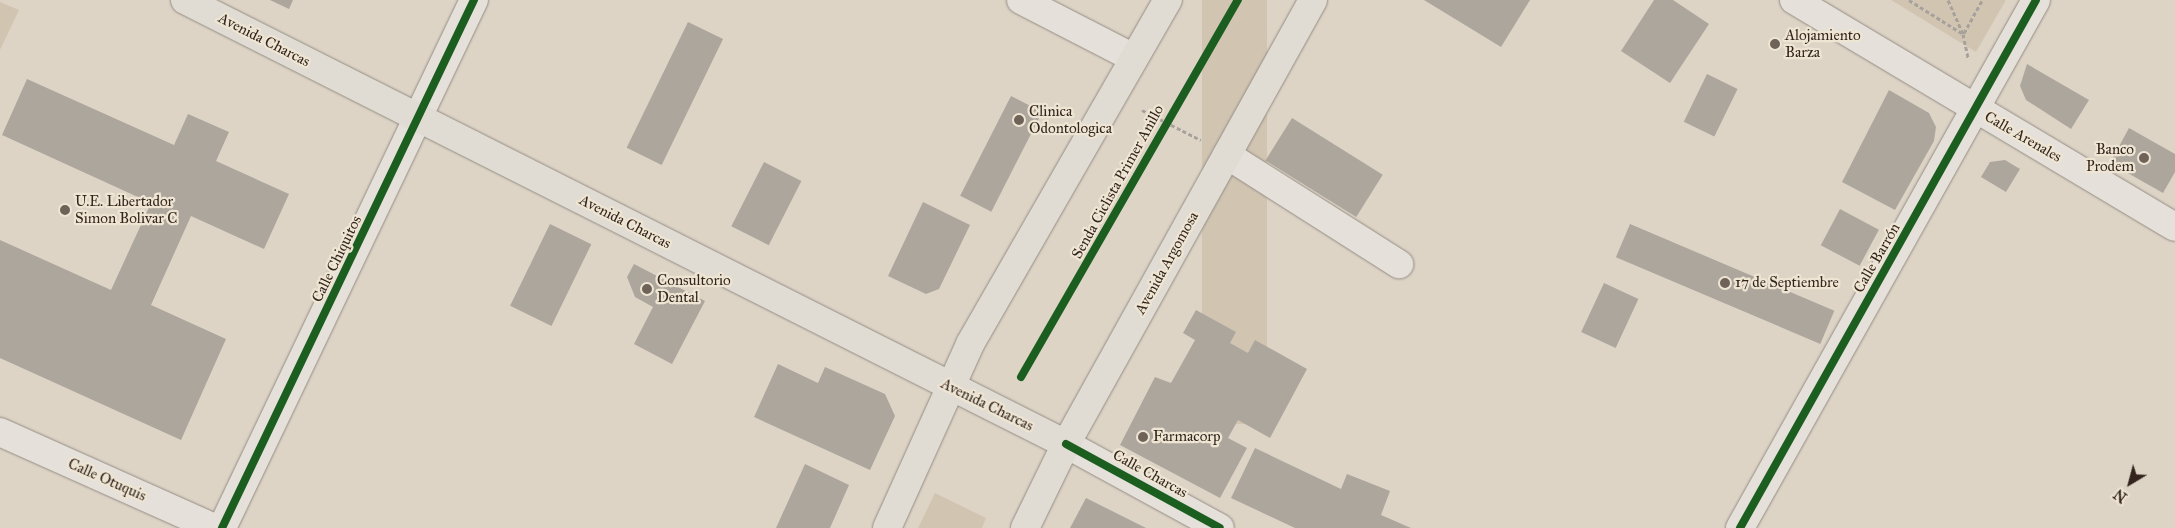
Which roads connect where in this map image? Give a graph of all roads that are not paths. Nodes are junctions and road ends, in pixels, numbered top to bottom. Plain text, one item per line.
1 (185, 0) edge
2 (474, 0) edge
3 (1020, 0) edge
4 (1168, 0) edge
5 (1313, 0) edge
6 (1794, 0) edge
7 (2036, 0) edge
8 (1134, 58) junction
9 (1977, 110) junction
10 (420, 118) junction
11 (1228, 155) junction
12 (2175, 227) edge
13 (1399, 264) dead end
14 (970, 344) junction
15 (898, 361) junction
16 (949, 387) junction
17 (0, 432) edge
18 (1066, 444) junction
19 (215, 528) edge
20 (222, 528) edge
21 (887, 528) edge
22 (1025, 528) edge
23 (1220, 528) edge
24 (1740, 528) edge

1 - 10 main road, Avenida Charcas
2 - 10 street, Calle Chiquitos
3 - 8 street
4 - 8 main road
5 - 11 main road, Avenida Argomosa
6 - 9 street, Calle Arenales
7 - 9 street, Calle Barrón
8 - 14 main road
9 - 12 street, Calle Arenales
9 - 24 street, Calle Barrón
10 - 15 main road, Avenida Charcas
10 - 20 street, Calle Chiquitos
11 - 13 street
11 - 18 main road, Avenida Argomosa
14 - 15 main road
14 - 16 main road
15 - 16 main road, Avenida Charcas
16 - 18 main road, Avenida Charcas
16 - 21 main road
17 - 19 street, Calle Otuquis
18 - 22 main road, Avenida Argomosa
18 - 23 street, Calle Charcas

